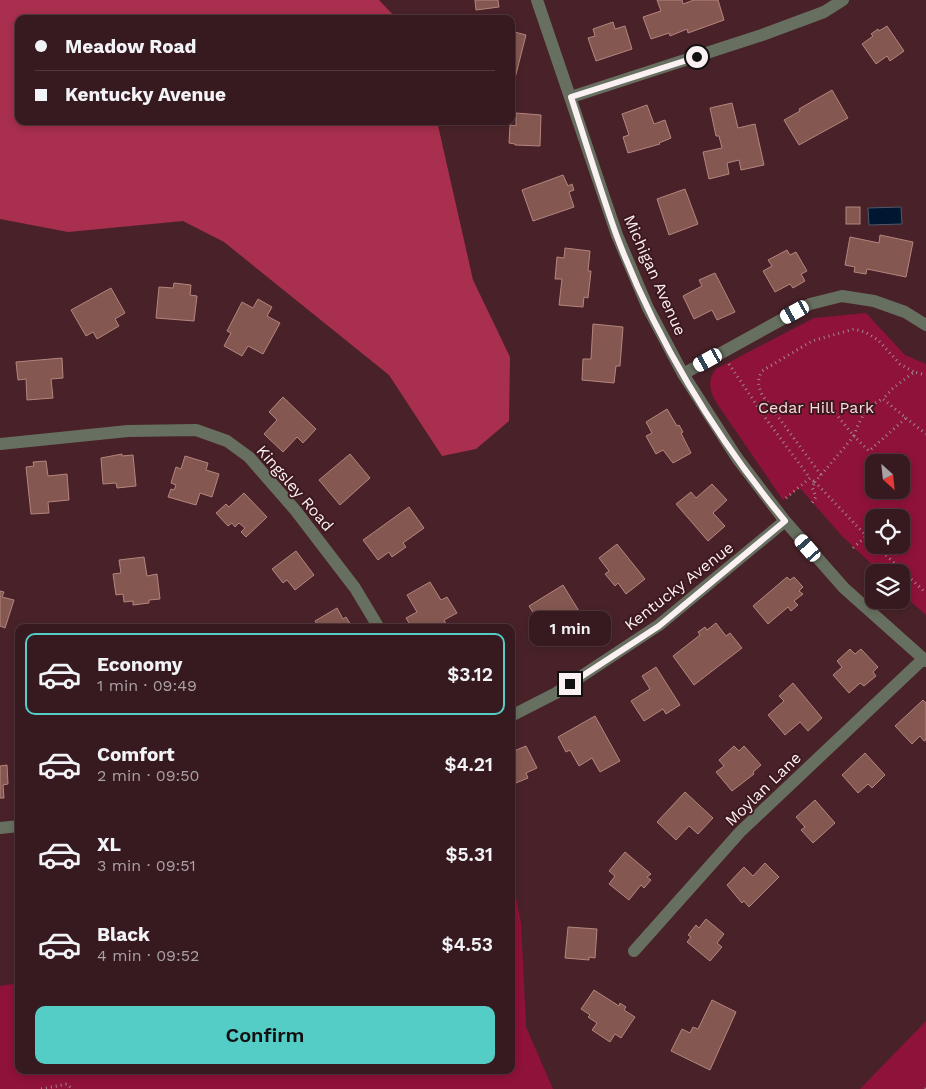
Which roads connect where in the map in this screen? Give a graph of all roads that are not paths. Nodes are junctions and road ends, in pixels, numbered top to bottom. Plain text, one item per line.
1 (537, 0) edge
2 (843, 0) edge
3 (571, 97) junction
4 (926, 326) edge
5 (683, 374) junction
6 (0, 444) edge
7 (785, 521) junction
8 (376, 624) edge
9 (925, 660) edge
10 (515, 714) edge
11 (15, 826) edge
12 (0, 828) edge
13 (634, 951) dead end

1 - 3 street, Michigan Avenue
2 - 3 street
3 - 5 street, Michigan Avenue
4 - 5 street
5 - 7 street, Michigan Avenue
6 - 8 street, Kingsley Road
7 - 9 street, Michigan Avenue
7 - 10 street, Kentucky Avenue
9 - 13 street, Moylan Lane
11 - 12 street

